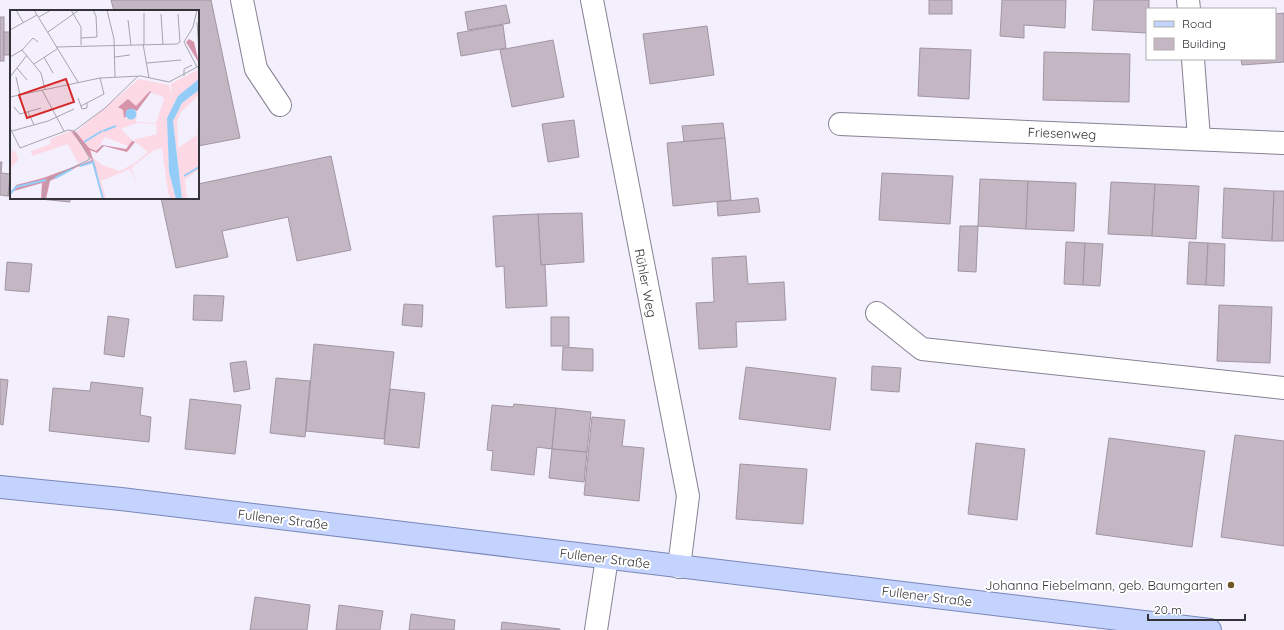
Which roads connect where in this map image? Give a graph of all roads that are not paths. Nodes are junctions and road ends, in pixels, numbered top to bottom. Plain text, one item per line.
1 (242, 0) edge
2 (592, 0) edge
3 (1193, 60) edge
4 (280, 105) dead end
5 (840, 124) dead end
6 (1199, 138) junction
7 (1284, 143) edge
8 (876, 312) dead end
9 (1284, 388) edge
10 (0, 487) edge
11 (607, 558) junction
12 (679, 567) junction
13 (596, 630) edge
14 (1210, 630) edge

1 - 4 street
2 - 12 street, Rühler Weg
3 - 6 street
5 - 6 street, Friesenweg
6 - 7 street, Friesenweg
8 - 9 street
10 - 11 main road, Fullener Straße
11 - 12 main road, Fullener Straße
11 - 13 street
12 - 14 main road, Fullener Straße

